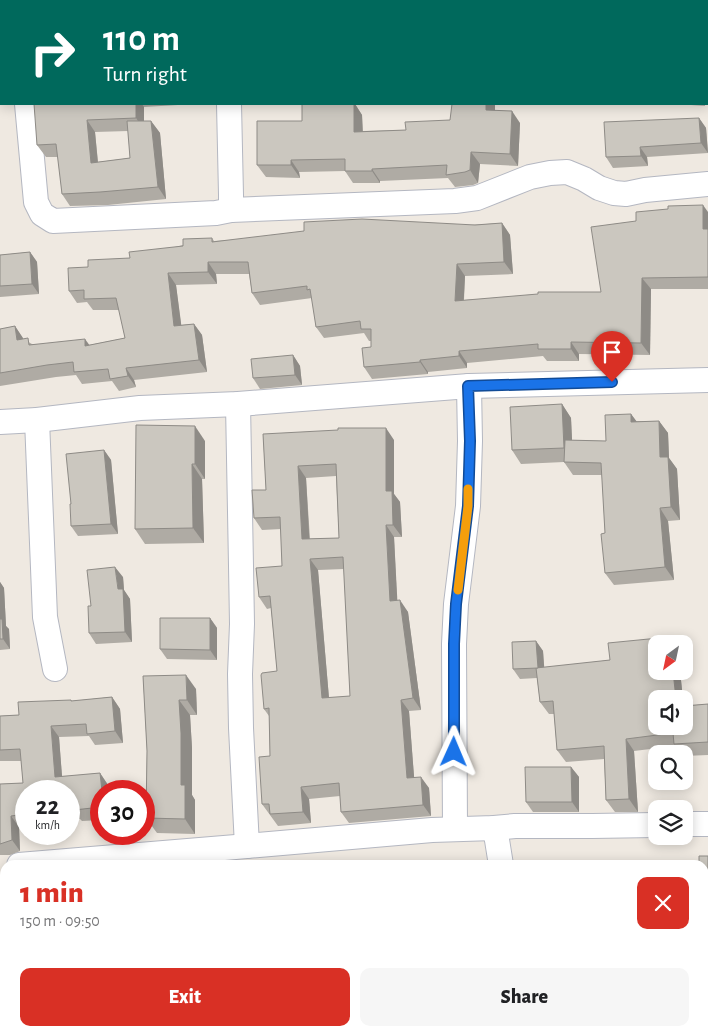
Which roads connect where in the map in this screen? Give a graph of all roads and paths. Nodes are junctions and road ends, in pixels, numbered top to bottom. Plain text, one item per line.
1 (27, 105) edge
2 (229, 105) edge
3 (708, 184) edge
4 (230, 210) junction
5 (708, 380) edge
6 (468, 386) junction
7 (238, 404) junction
8 (37, 420) junction
9 (0, 422) edge
10 (55, 668) dead end
11 (693, 824) edge
12 (708, 824) edge
13 (648, 825) edge
14 (494, 828) junction
15 (455, 829) junction
16 (247, 846) junction
17 (79, 860) edge
18 (500, 860) edge

1 - 4 street
2 - 4 street
3 - 4 street
5 - 6 street
6 - 7 street
6 - 15 street
7 - 8 street
7 - 16 street
8 - 9 street
8 - 10 street
11 - 12 street
13 - 14 street
14 - 15 street
14 - 18 street
15 - 16 street
16 - 17 street

